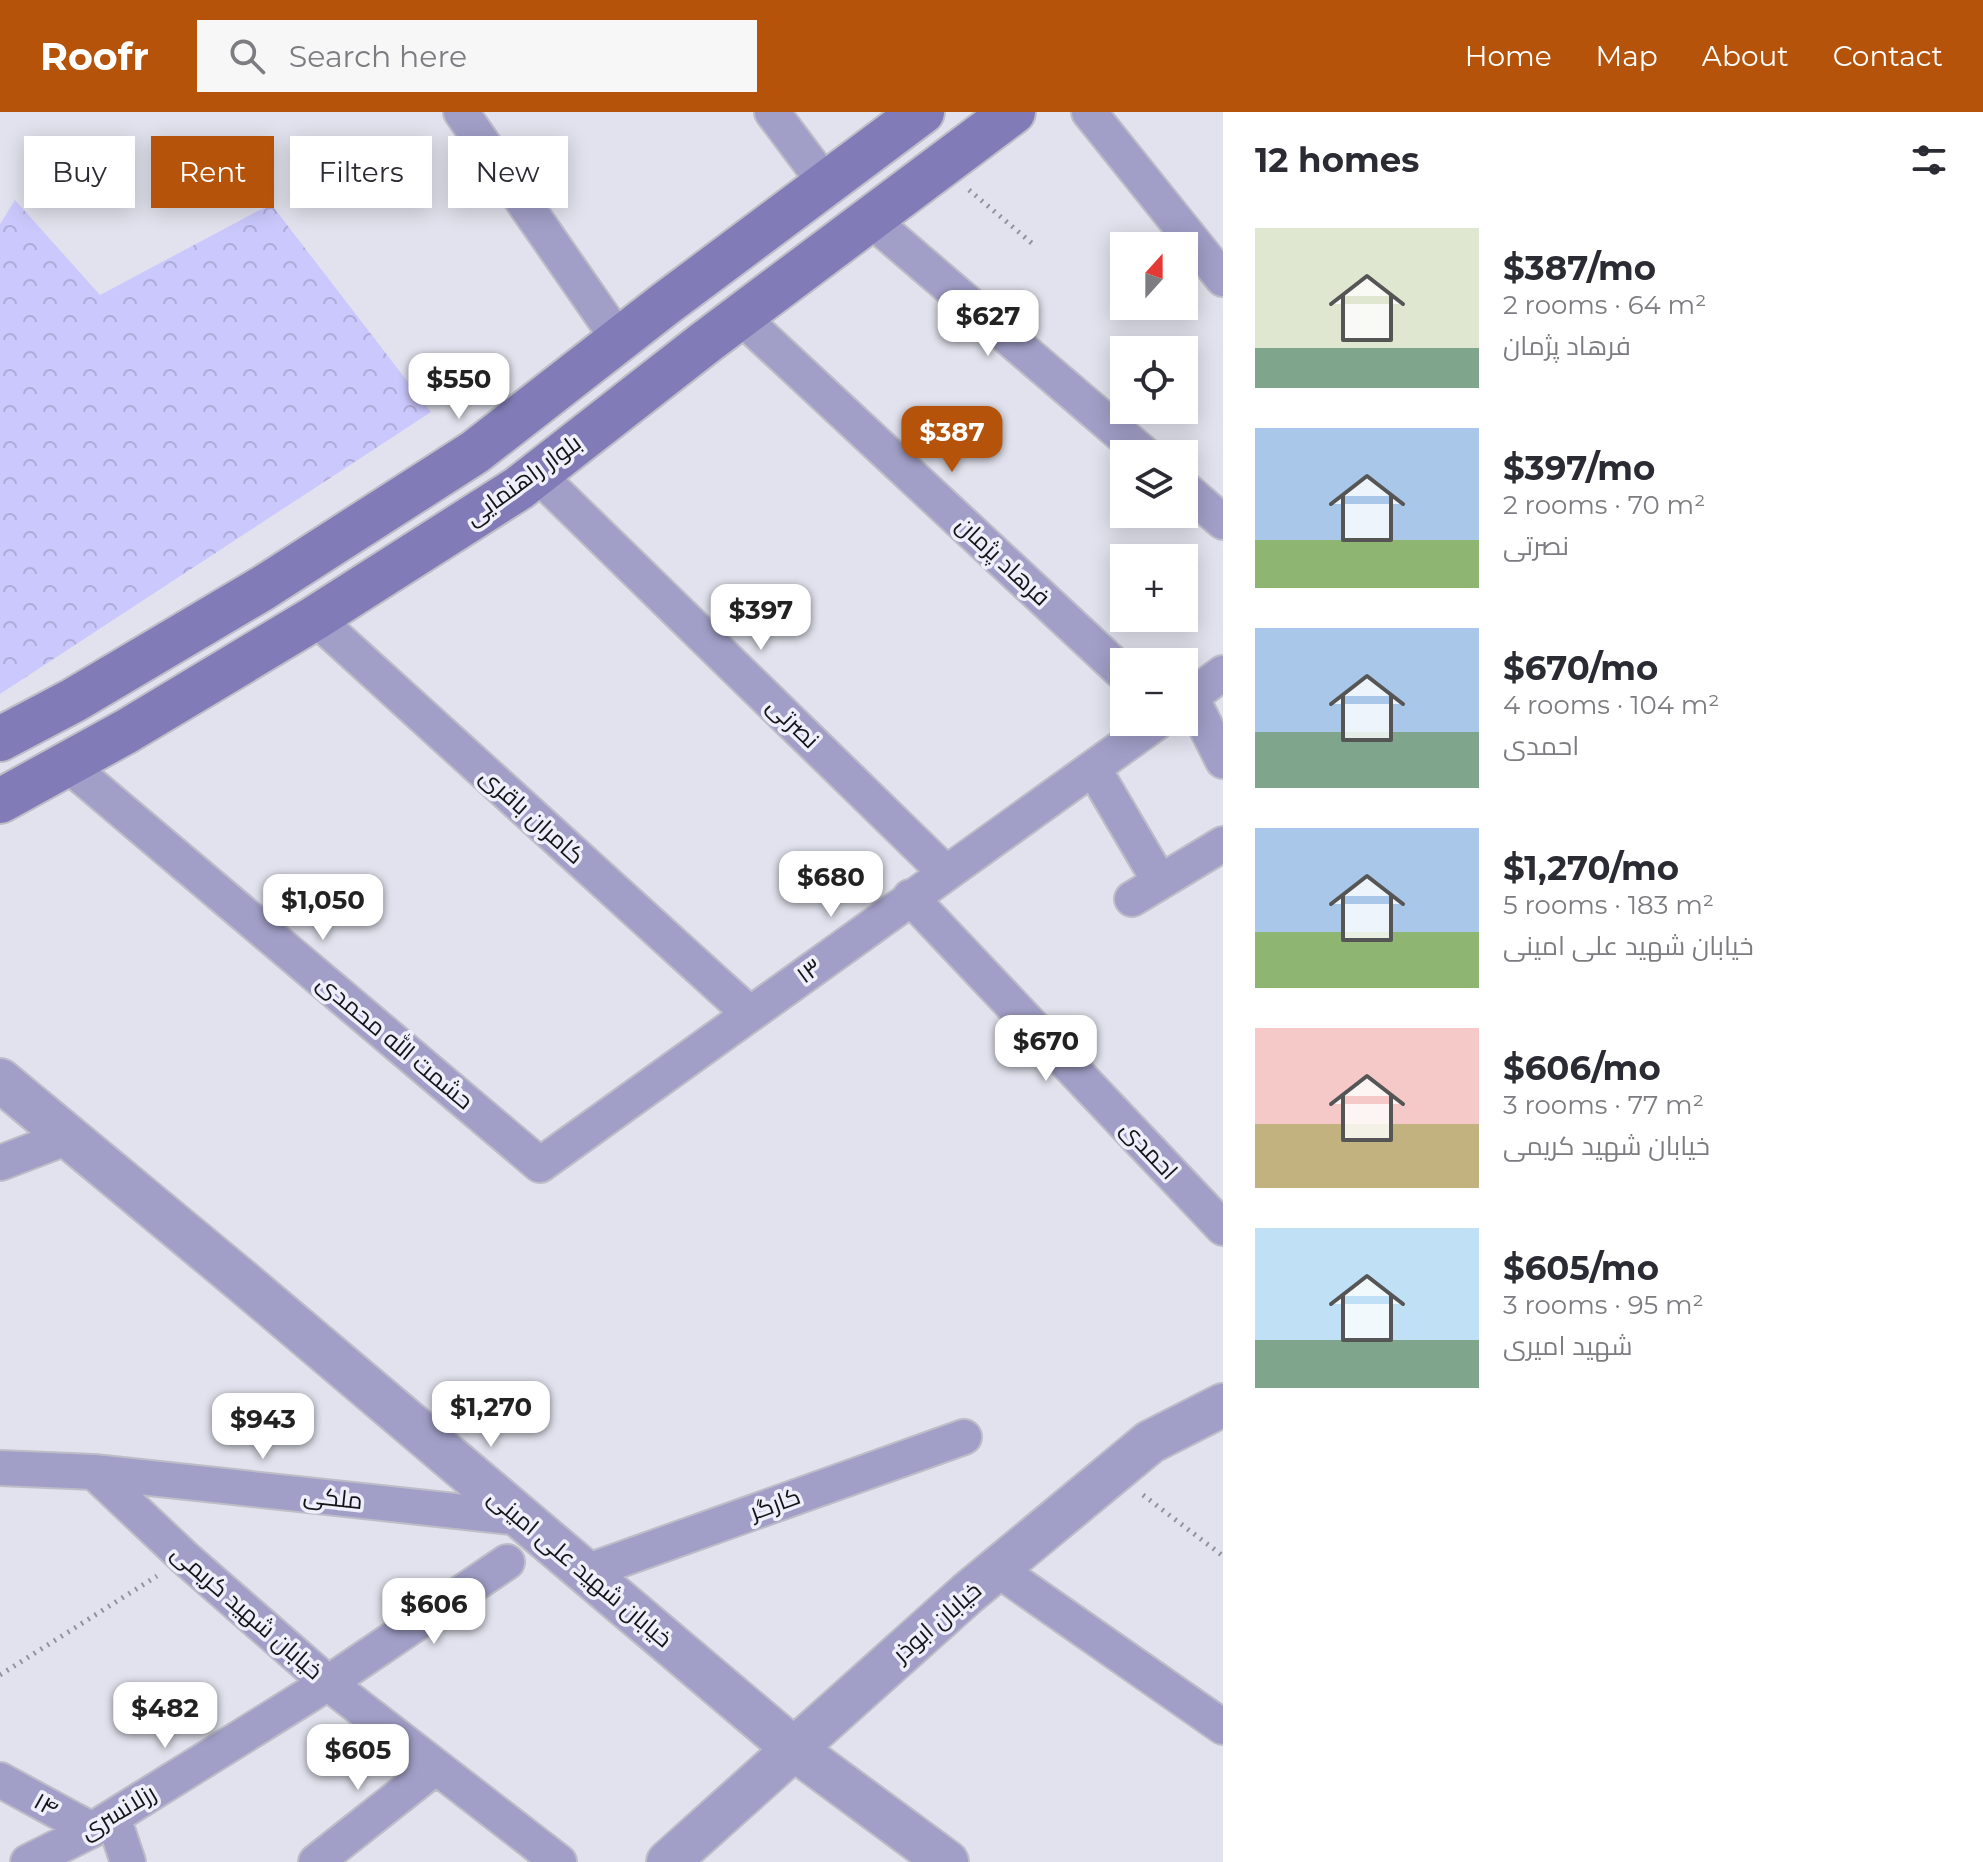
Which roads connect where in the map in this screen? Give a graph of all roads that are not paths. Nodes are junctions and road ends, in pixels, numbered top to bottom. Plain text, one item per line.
1 (461, 112) edge
2 (772, 112) edge
3 (922, 112) edge
4 (1013, 112) edge
5 (1089, 112) edge
6 (826, 184) junction
7 (870, 219) junction
8 (1223, 279) edge
9 (741, 317) junction
10 (619, 340) junction
11 (1128, 440) edge
12 (537, 474) junction
13 (1198, 500) edge
14 (1223, 522) edge
15 (315, 618) junction
16 (1110, 661) edge
17 (1223, 673) edge
18 (1198, 691) edge
19 (1198, 718) edge
20 (1138, 736) edge
21 (0, 739) edge
22 (1223, 761) edge
23 (67, 764) junction
24 (1093, 768) junction
25 (0, 801) edge
26 (1223, 844) edge
27 (945, 872) junction
28 (910, 897) junction
29 (750, 1014) junction
30 (0, 1080) edge
31 (68, 1137) junction
32 (0, 1163) edge
33 (540, 1165) joint
34 (1223, 1228) edge
35 (1223, 1405) edge
36 (964, 1437) dead end
37 (0, 1468) edge
38 (94, 1472) junction
39 (521, 1518) junction
40 (507, 1562) dead end
41 (997, 1569) junction
42 (586, 1572) junction
43 (328, 1683) junction
44 (1223, 1727) edge
45 (794, 1749) junction
46 (436, 1767) junction
47 (0, 1780) edge
48 (102, 1823) junction
49 (28, 1862) edge
50 (128, 1862) edge
51 (316, 1862) edge
52 (559, 1862) edge
53 (668, 1862) edge
54 (947, 1862) edge

1 - 10 street
2 - 6 street
3 - 6 main road
4 - 7 main road, بلوار راهنمایی
5 - 8 street
6 - 10 main road
7 - 9 main road, بلوار راهنمایی
7 - 11 street
9 - 12 main road, بلوار راهنمایی
9 - 16 street, فرهاد پژمان
10 - 21 main road
12 - 15 main road, بلوار راهنمایی
12 - 27 street, نصرتی
13 - 14 street
15 - 23 main road, بلوار راهنمایی
15 - 29 street, کامران باقری
17 - 18 street
19 - 22 street
20 - 24 street, ۱۳
23 - 25 main road, بلوار راهنمایی
23 - 33 street, حشمت الله محمدی
24 - 26 street
24 - 27 street, ۱۳
27 - 28 street, ۱۳
28 - 29 street, ۱۳
28 - 34 street, احمدی
29 - 33 street, ۱۳
30 - 31 street, خیابان شهید علی امینی
31 - 32 street
31 - 39 street, خیابان شهید علی امینی
35 - 41 street, خیابان ابوذر
36 - 42 street, کارگر
37 - 38 street, ملکی
38 - 39 street, ملکی
38 - 43 street, خیابان شهید کریمی
39 - 42 street, خیابان شهید علی امینی
40 - 43 street, رزلانسری
41 - 44 street
41 - 45 street, خیابان ابوذر
42 - 45 street, خیابان شهید علی امینی
43 - 46 street, خیابان شهید کریمی
43 - 48 street, رزلانسری
45 - 53 street, خیابان ابوذر
45 - 54 street, خیابان شهید علی امینی
46 - 51 street
46 - 52 street, خیابان شهید کریمی
47 - 48 street, ۱۴
48 - 49 street, رزلانسری
48 - 50 street

